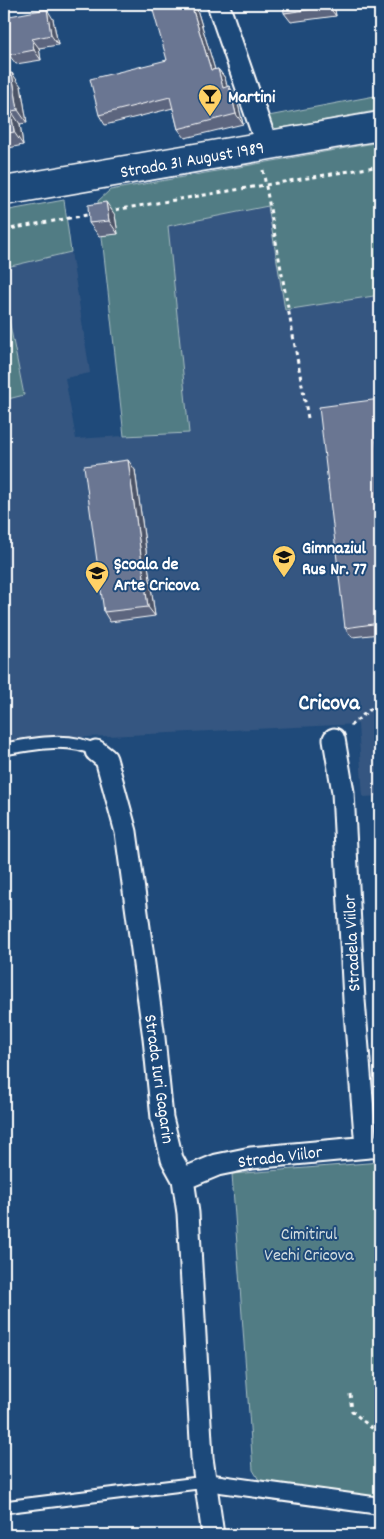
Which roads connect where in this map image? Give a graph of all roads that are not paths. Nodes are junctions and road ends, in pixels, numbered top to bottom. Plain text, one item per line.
1 (218, 4) edge
2 (380, 126) edge
3 (262, 147) junction
4 (4, 192) edge
5 (334, 739) road end
6 (4, 749) edge
7 (96, 751) joint
8 (373, 1146) edge
9 (183, 1179) junction
10 (206, 1482) junction
11 (380, 1506) edge
12 (4, 1507) edge
13 (213, 1535) edge

1 - 3 street
2 - 3 street, Strada 31 August 1989
3 - 4 street, Strada 31 August 1989
5 - 8 street, Stradela Viilor
6 - 7 lane, Strada Iuri Gagarin
7 - 9 street, Strada Iuri Gagarin
8 - 9 street, Strada Viilor
9 - 10 street, Strada Iuri Gagarin
10 - 11 street
10 - 12 lane
10 - 13 street, Strada Iuri Gagarin

